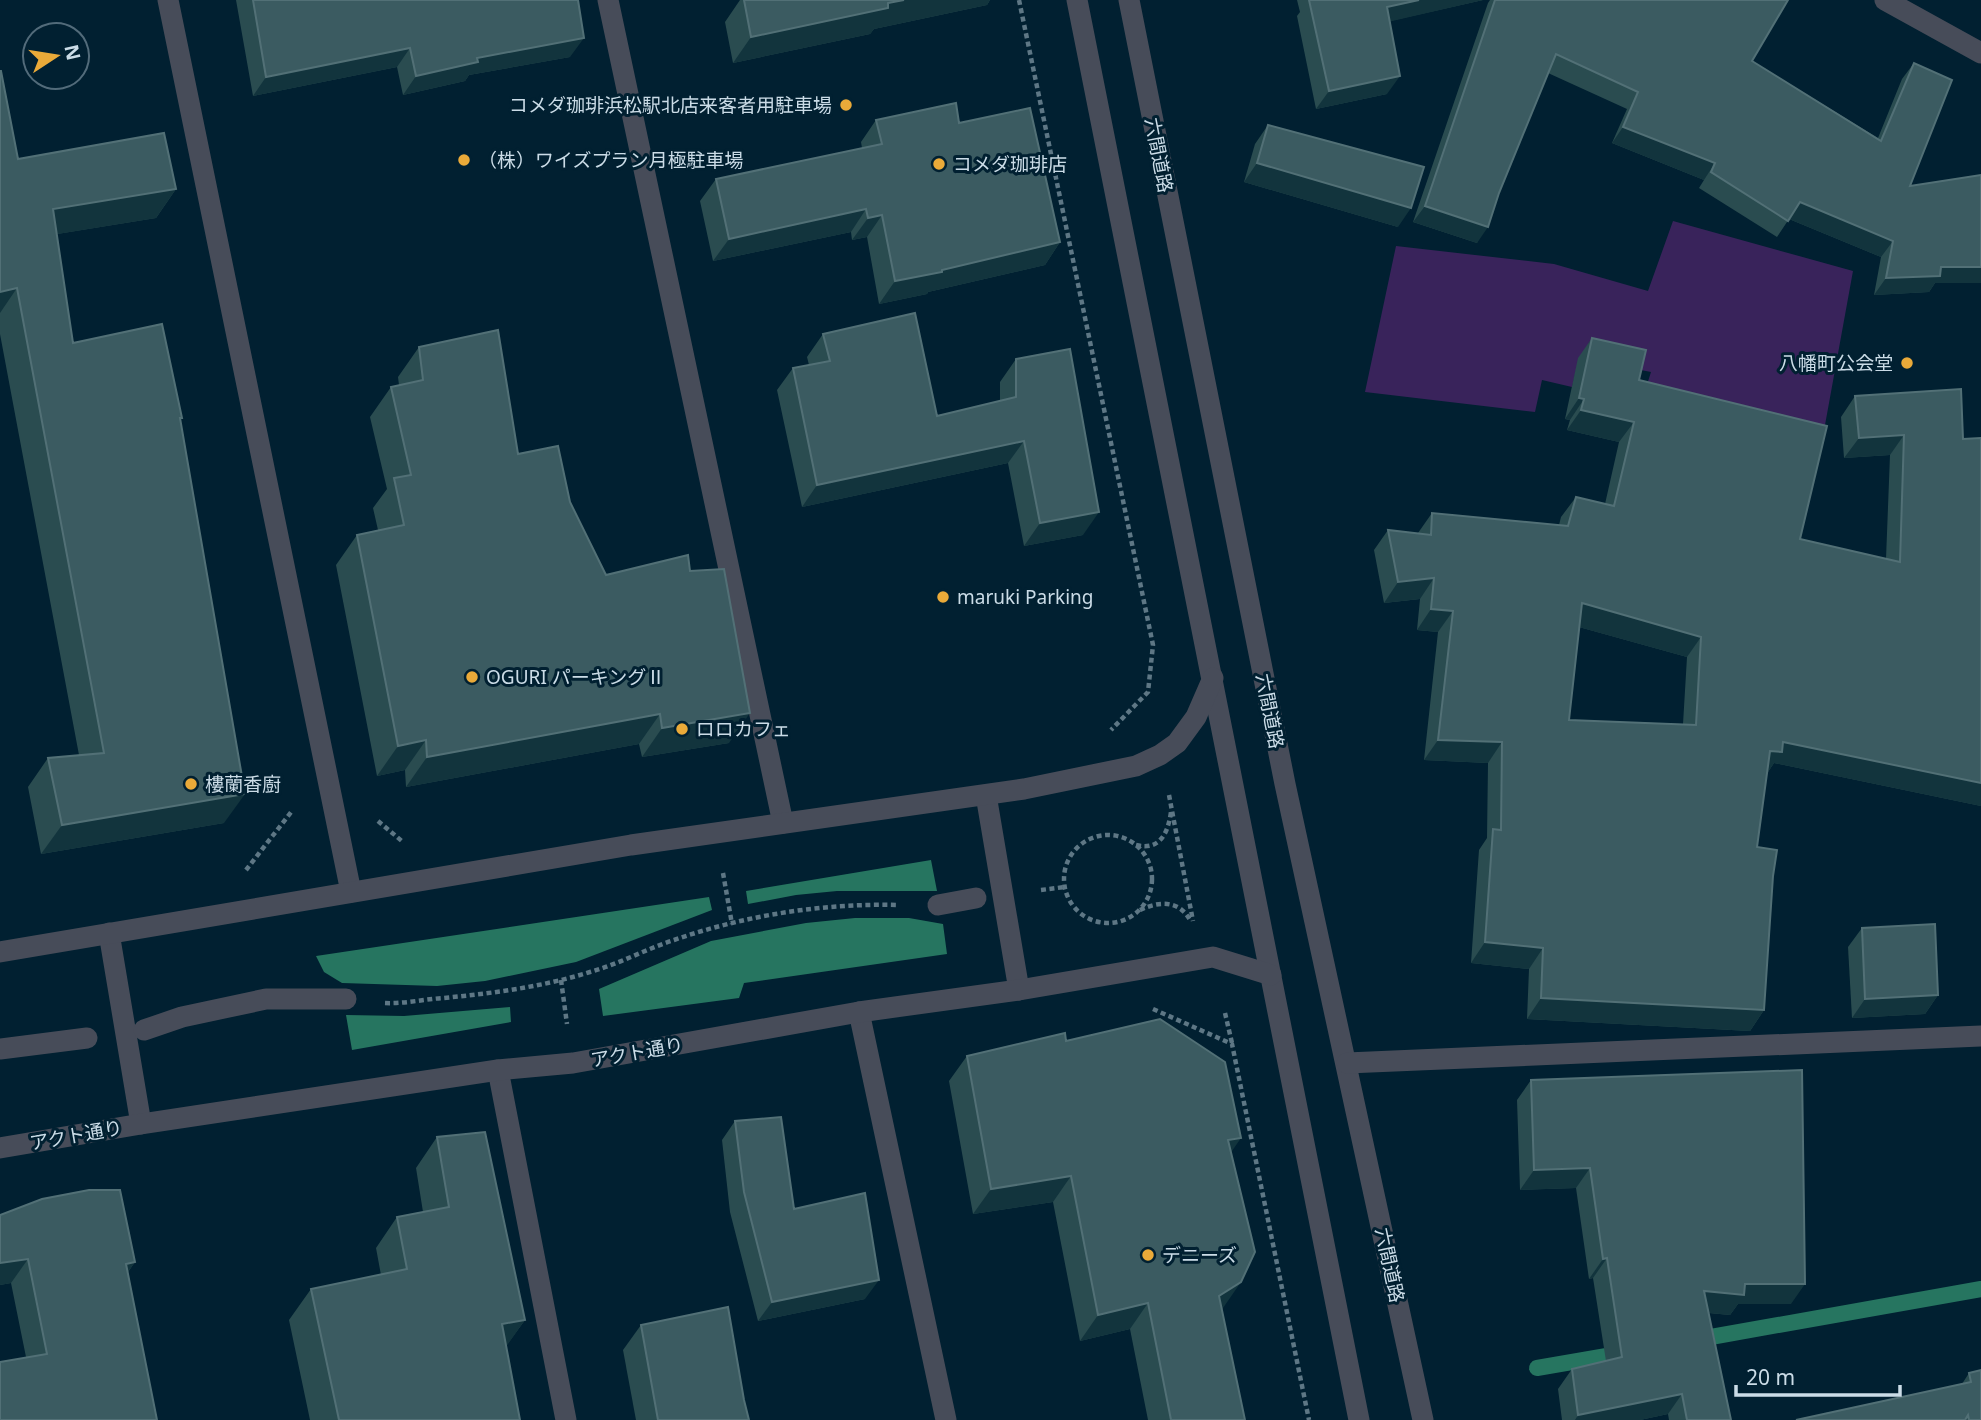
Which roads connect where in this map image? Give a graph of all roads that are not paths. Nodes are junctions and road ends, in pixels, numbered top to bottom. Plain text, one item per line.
1 (168, 0) edge
2 (608, 0) edge
3 (1077, 0) edge
4 (1129, 0) edge
5 (1885, 0) edge
6 (1981, 53) edge
7 (1213, 678) junction
8 (986, 795) junction
9 (783, 823) junction
10 (351, 892) junction
11 (976, 898) dead end
12 (937, 905) road end
13 (109, 933) junction
14 (0, 952) edge
15 (1270, 975) junction
16 (1019, 990) junction
17 (346, 999) road end
18 (859, 1012) junction
19 (144, 1030) dead end
20 (1981, 1036) edge
21 (87, 1038) dead end
22 (0, 1049) edge
23 (1347, 1063) junction
24 (498, 1070) junction
25 (141, 1124) junction
26 (0, 1148) edge
27 (566, 1420) edge
28 (946, 1420) edge
29 (1359, 1420) edge
30 (1423, 1420) edge

1 - 10 street
2 - 9 street
3 - 7 street
4 - 23 street, 六間道路
5 - 6 street
7 - 8 street
7 - 15 street
8 - 9 street
8 - 16 street
9 - 10 street
10 - 13 street
11 - 12 street
13 - 14 street
13 - 25 street
15 - 16 street, アクト通り
15 - 29 street
16 - 18 street, アクト通り
17 - 19 street
18 - 24 street, アクト通り
18 - 28 street
20 - 23 street
21 - 22 street
23 - 30 street, 六間道路
24 - 25 street, アクト通り
24 - 27 street
25 - 26 street, アクト通り

